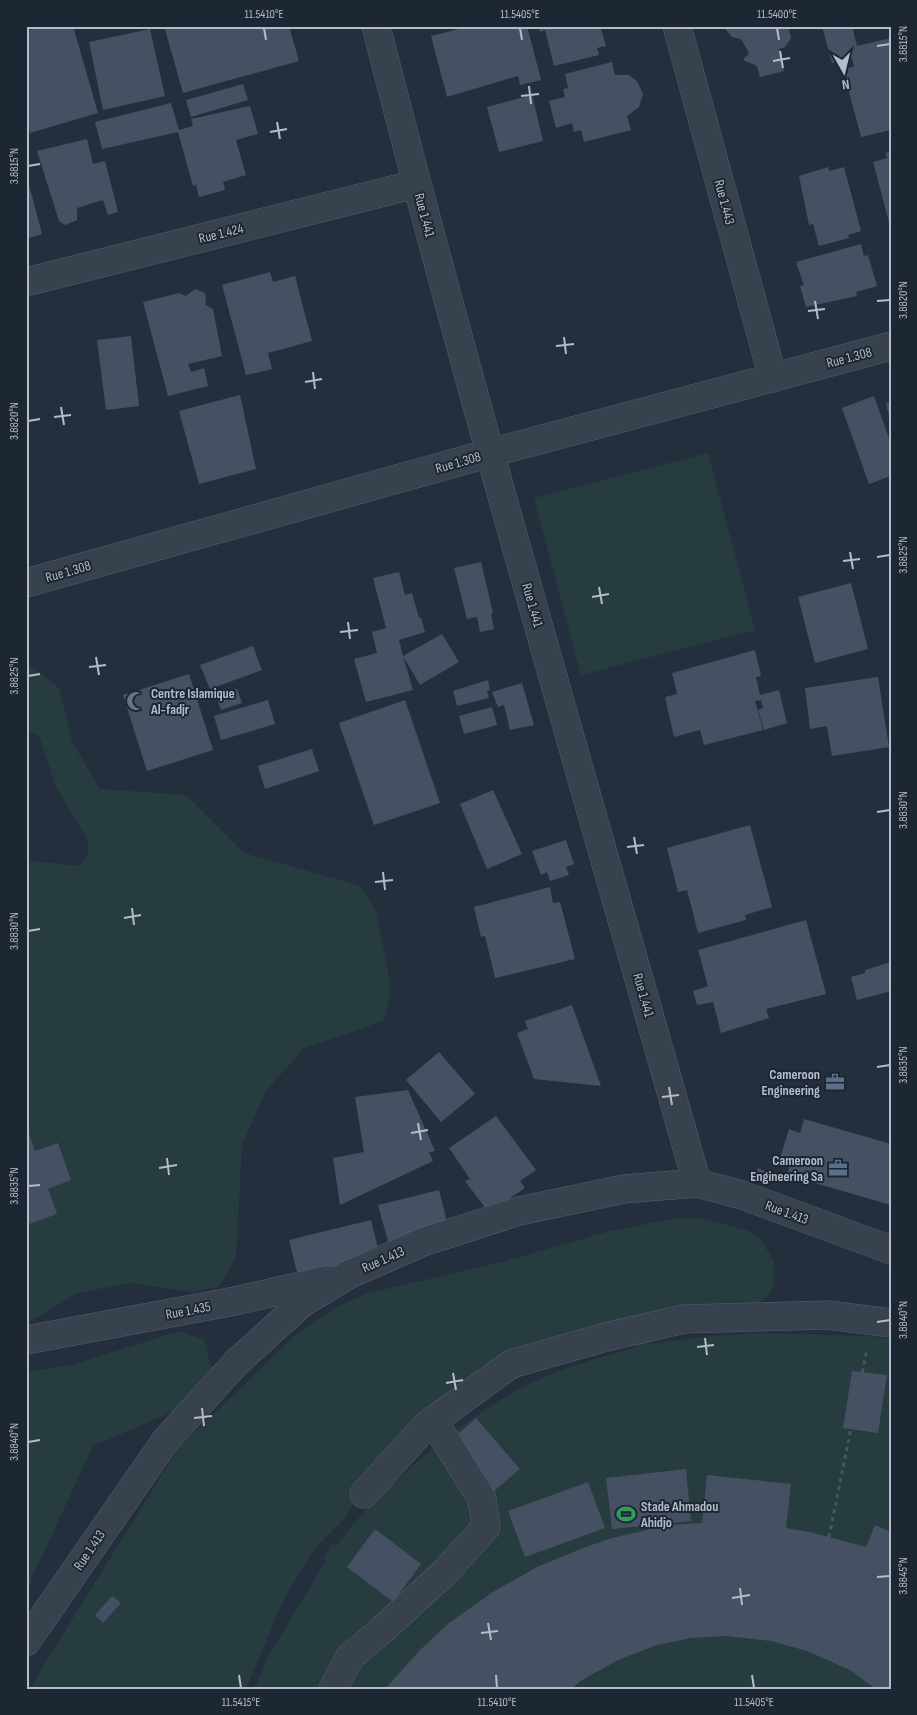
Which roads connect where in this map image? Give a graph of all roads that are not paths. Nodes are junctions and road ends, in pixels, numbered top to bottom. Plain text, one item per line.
1 (376, 26) edge
2 (677, 26) edge
3 (416, 184) junction
4 (26, 282) edge
5 (891, 346) edge
6 (773, 378) junction
7 (490, 453) junction
8 (26, 582) edge
9 (697, 1183) junction
10 (891, 1250) edge
11 (348, 1275) junction
12 (891, 1323) edge
13 (26, 1340) edge
14 (433, 1420) junction
15 (364, 1494) dead end
16 (26, 1642) edge
17 (333, 1689) edge

1 - 3 street, Rue 1.441
2 - 6 street, Rue 1.443
3 - 4 street, Rue 1.424
3 - 7 street, Rue 1.441
5 - 6 street, Rue 1.308
6 - 7 street, Rue 1.308
7 - 8 street, Rue 1.308
7 - 9 street, Rue 1.441
9 - 10 street, Rue 1.413
9 - 11 street, Rue 1.413
11 - 13 street, Rue 1.435
11 - 16 street, Rue 1.413
12 - 14 street
14 - 15 street
14 - 17 street

